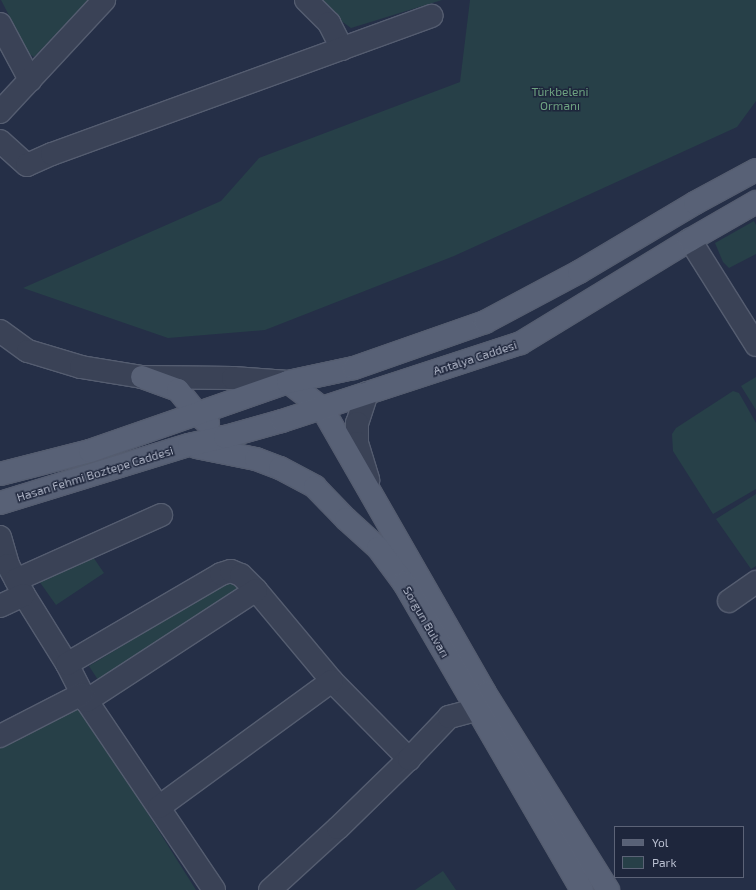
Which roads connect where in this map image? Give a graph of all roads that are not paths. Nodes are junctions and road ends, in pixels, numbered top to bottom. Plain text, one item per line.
1 (104, 0) edge
2 (306, 0) edge
3 (432, 16) dead end
4 (0, 24) edge
5 (342, 49) junction
6 (30, 80) junction
7 (0, 112) edge
8 (0, 141) edge
9 (756, 170) edge
10 (756, 202) edge
11 (690, 240) junction
12 (0, 331) edge
13 (756, 346) edge
14 (142, 377) junction
15 (288, 382) junction
16 (367, 393) junction
17 (322, 408) junction
18 (198, 414) junction
19 (225, 437) junction
20 (189, 445) junction
21 (256, 459) junction
22 (0, 474) edge
23 (372, 495) junction
24 (0, 503) edge
25 (161, 515) dead end
26 (0, 537) edge
27 (756, 582) edge
28 (20, 588) junction
29 (256, 590) junction
30 (729, 601) dead end
31 (0, 606) edge
32 (67, 664) junction
33 (332, 681) junction
34 (84, 697) junction
35 (476, 710) junction
36 (0, 736) edge
37 (409, 759) junction
38 (159, 807) junction
39 (214, 890) edge
40 (270, 890) edge
41 (582, 890) edge
42 (608, 890) edge

1 - 6 street
2 - 5 street
3 - 5 street
4 - 6 street
5 - 8 street
6 - 7 street
9 - 15 main road
10 - 11 main road, Antalya Caddesi
11 - 13 street
11 - 16 main road, Antalya Caddesi
12 - 14 street
14 - 15 street
14 - 18 main road
15 - 17 main road
15 - 18 main road
16 - 17 main road, Antalya Caddesi
16 - 23 street, Sorgun Bulvarı
17 - 19 main road, Antalya Caddesi
17 - 23 main road, Sorgun Bulvarı
18 - 19 main road
18 - 22 main road, Hasan Fehmi Boztepe Caddesi
19 - 20 main road, Antalya Caddesi
19 - 21 main road
20 - 21 main road, Sorgun Bulvarı
20 - 24 main road, Hasan Fehmi Boztepe Caddesi
21 - 35 main road, Sorgun Bulvarı
23 - 42 main road, Sorgun Bulvarı
25 - 28 street
26 - 28 street
27 - 30 street
28 - 31 street
28 - 32 street
29 - 32 street
29 - 33 street
29 - 34 street
32 - 34 street
33 - 37 street
33 - 38 street
34 - 36 street
34 - 38 street
35 - 37 street
35 - 41 main road, Sorgun Bulvarı
37 - 40 street
38 - 39 street

